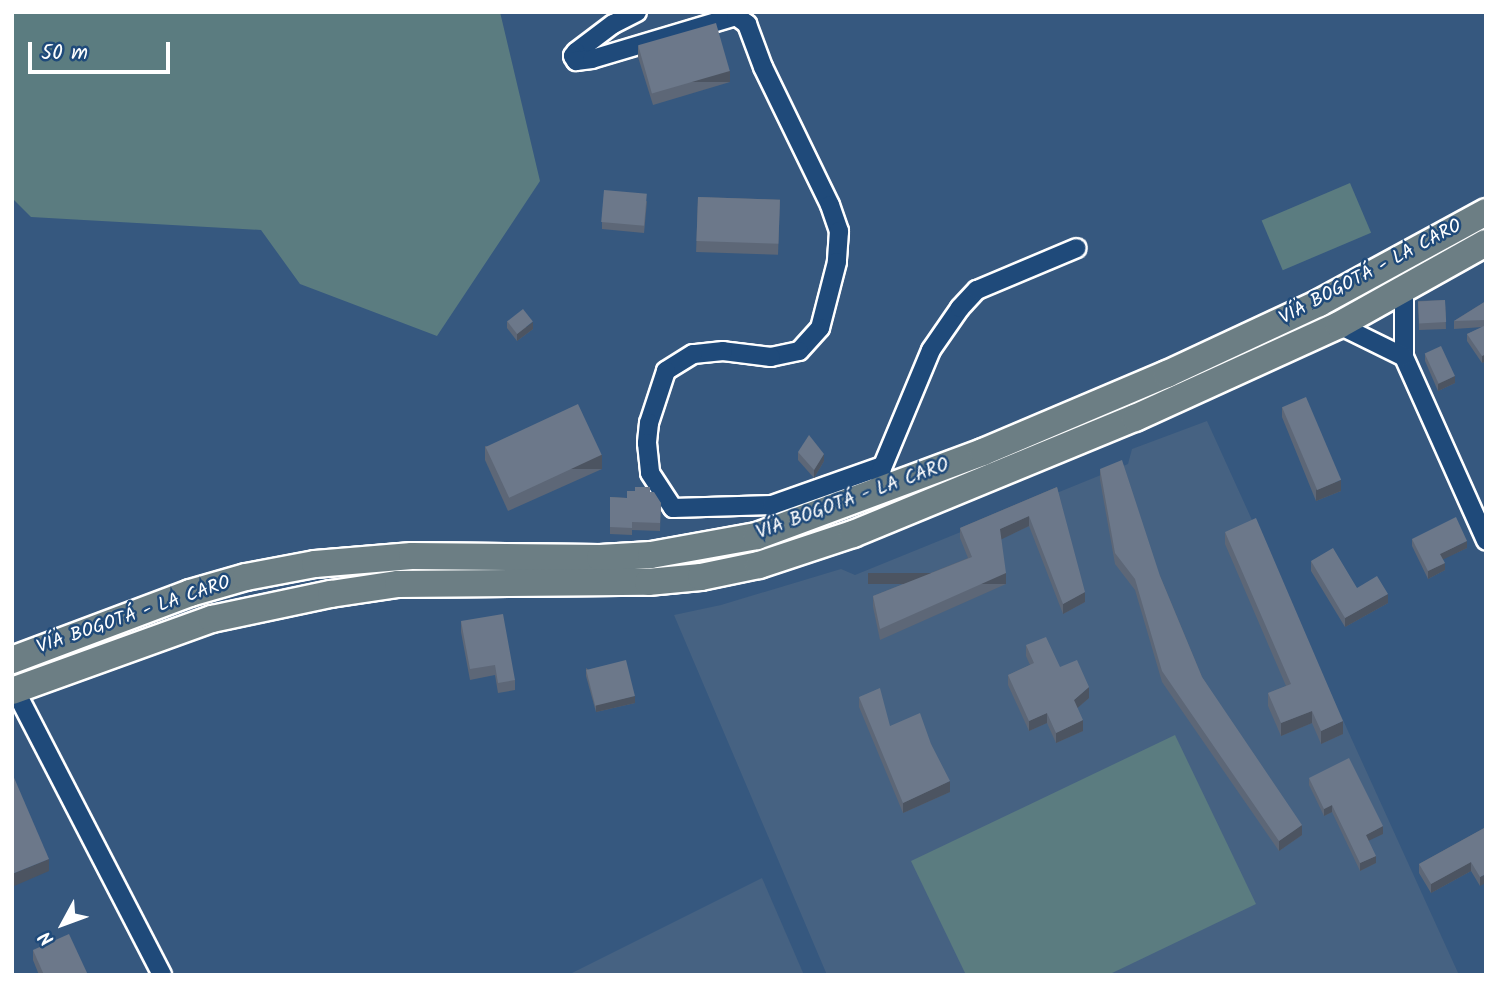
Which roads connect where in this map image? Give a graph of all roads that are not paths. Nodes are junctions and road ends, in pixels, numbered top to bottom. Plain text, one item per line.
1 (637, 12) edge
2 (1486, 212) edge
3 (1486, 243) edge
4 (1077, 248) dead end
5 (1404, 290) junction
6 (1339, 325) junction
7 (1404, 357) junction
8 (882, 466) junction
9 (872, 495) junction
10 (1486, 540) edge
11 (12, 660) edge
12 (13, 691) edge
13 (162, 975) edge

1 - 8 street
2 - 9 main road, VÍA BOGOTÁ - LA CARO
3 - 5 main road, VÍA BOGOTÁ - LA CARO
4 - 8 street
5 - 6 main road, VÍA BOGOTÁ - LA CARO
5 - 7 street
6 - 7 street
6 - 12 main road, VÍA BOGOTÁ - LA CARO
7 - 10 street
8 - 9 street
9 - 11 main road, VÍA BOGOTÁ - LA CARO
12 - 13 street

